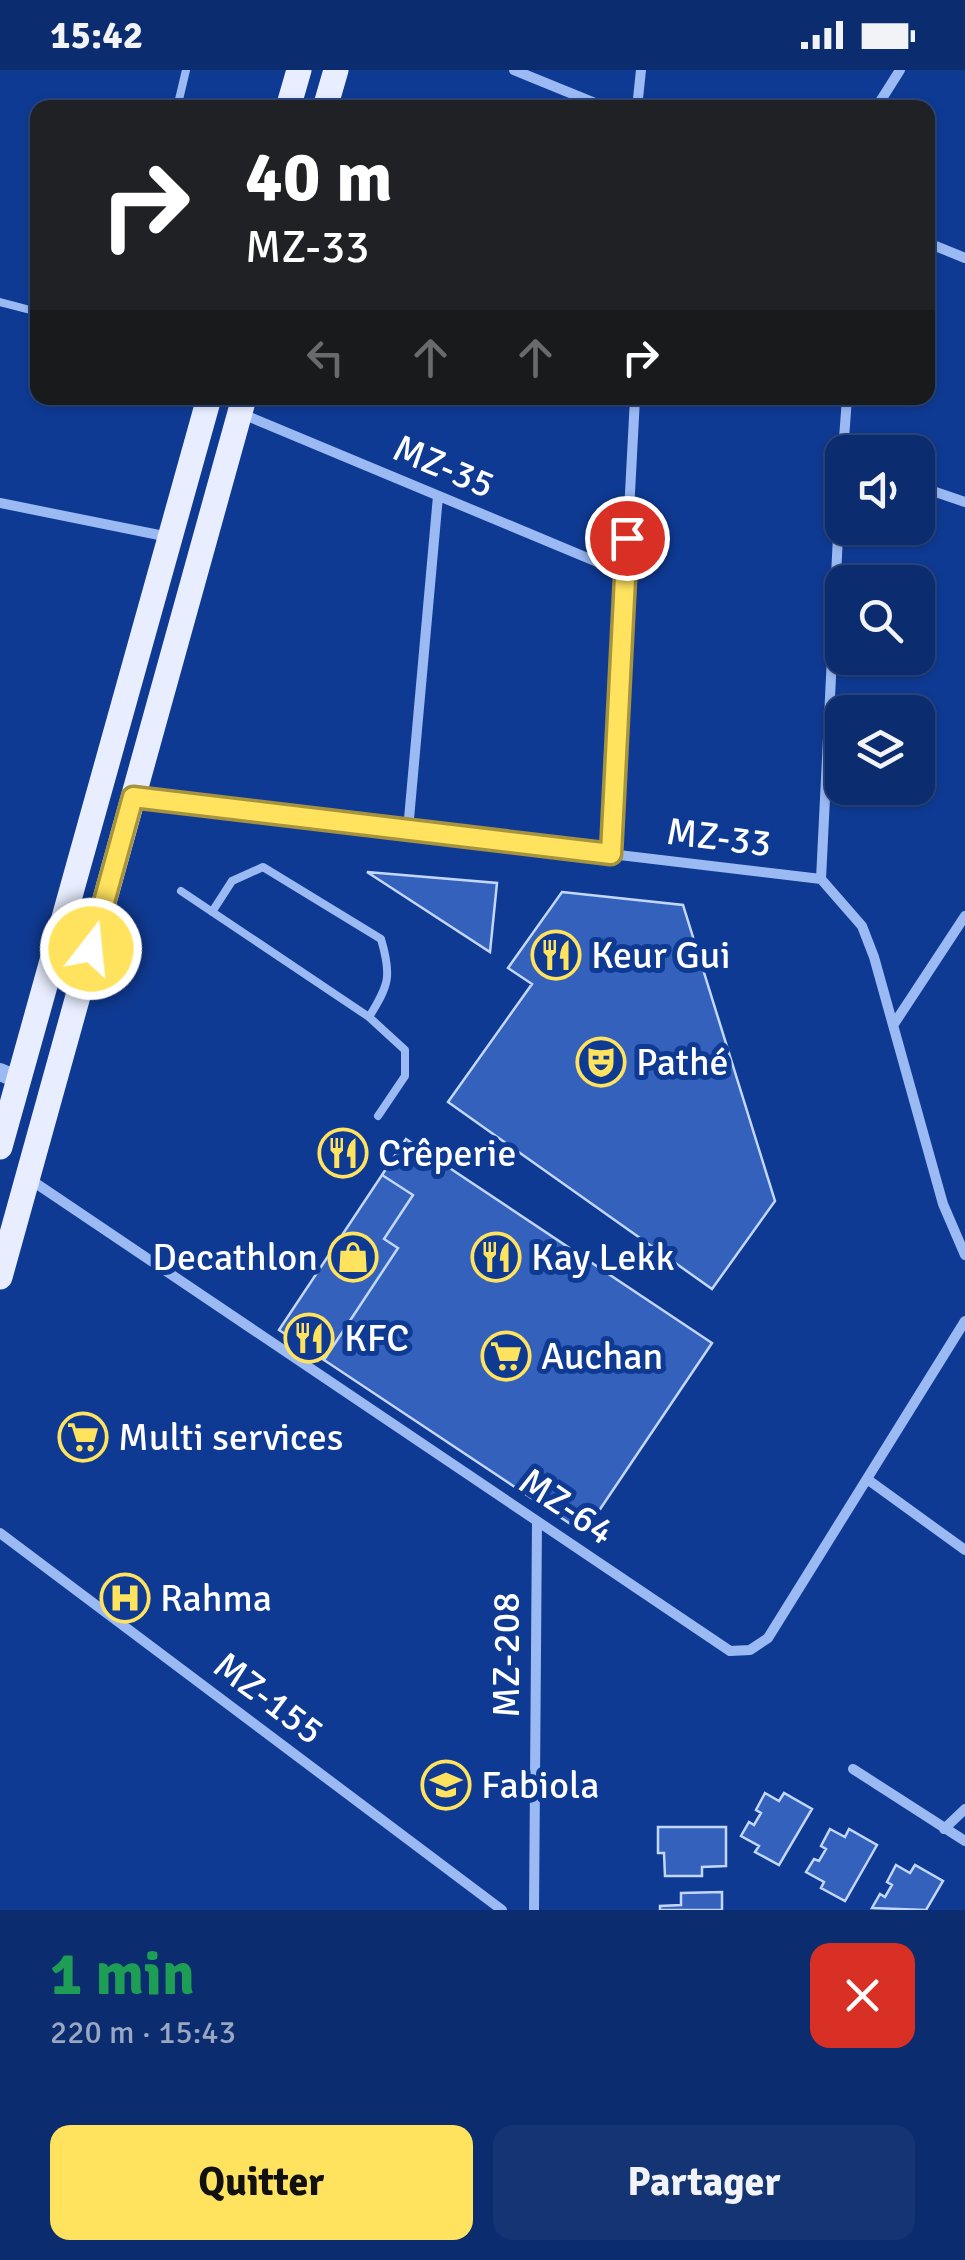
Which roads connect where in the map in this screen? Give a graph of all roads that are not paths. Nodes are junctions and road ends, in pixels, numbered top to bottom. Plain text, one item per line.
1 (186, 70) edge
2 (298, 70) edge
3 (336, 70) edge
4 (514, 70) edge
5 (641, 70) edge
6 (900, 70) edge
7 (179, 100) edge
8 (290, 100) edge
9 (327, 100) edge
10 (587, 100) edge
11 (638, 100) edge
12 (881, 100) edge
13 (935, 246) edge
14 (965, 258) edge
15 (0, 302) edge
16 (30, 310) edge
17 (207, 405) edge
18 (242, 405) edge
19 (635, 405) edge
20 (846, 405) edge
21 (844, 435) edge
22 (935, 492) edge
23 (438, 496) junction
24 (965, 502) edge
25 (0, 503) edge
26 (170, 538) junction
27 (838, 545) edge
28 (626, 574) junction
29 (133, 797) junction
30 (408, 830) junction
31 (611, 854) junction
32 (822, 879) junction
33 (181, 891) dead end
34 (212, 912) junction
35 (965, 916) edge
36 (369, 1016) junction
37 (894, 1024) junction
38 (9, 1076) edge
39 (378, 1116) dead end
40 (0, 1147) edge
41 (27, 1177) junction
42 (965, 1255) edge
43 (0, 1277) edge
44 (965, 1322) edge
45 (867, 1479) junction
46 (537, 1521) junction
47 (0, 1533) edge
48 (965, 1550) edge
49 (853, 1769) dead end
50 (965, 1809) edge
51 (944, 1829) junction
52 (965, 1841) edge
53 (502, 1910) edge
54 (534, 1910) edge

1 - 7 lane
2 - 8 main road
3 - 9 main road
4 - 10 street
5 - 11 street
6 - 12 street
13 - 14 street
15 - 16 lane
17 - 26 main road
18 - 23 street, MZ-35
18 - 29 main road
19 - 28 street
20 - 21 street
22 - 24 street
23 - 28 street, MZ-35
23 - 30 street
25 - 26 street
26 - 38 main road
27 - 32 street
28 - 31 street
29 - 30 street, MZ-33
29 - 41 main road
30 - 31 street, MZ-33
31 - 32 street, MZ-33
32 - 37 street
33 - 34 lane
34 - 36 lane
34 - 36 lane
35 - 37 street
36 - 39 lane
37 - 42 street
38 - 40 main road
41 - 43 main road
41 - 46 street, MZ-64
44 - 45 street, MZ-64
45 - 46 street, MZ-64
45 - 48 street
46 - 54 street, MZ-208
47 - 53 street, MZ-155
49 - 51 street
50 - 51 street
51 - 52 street

